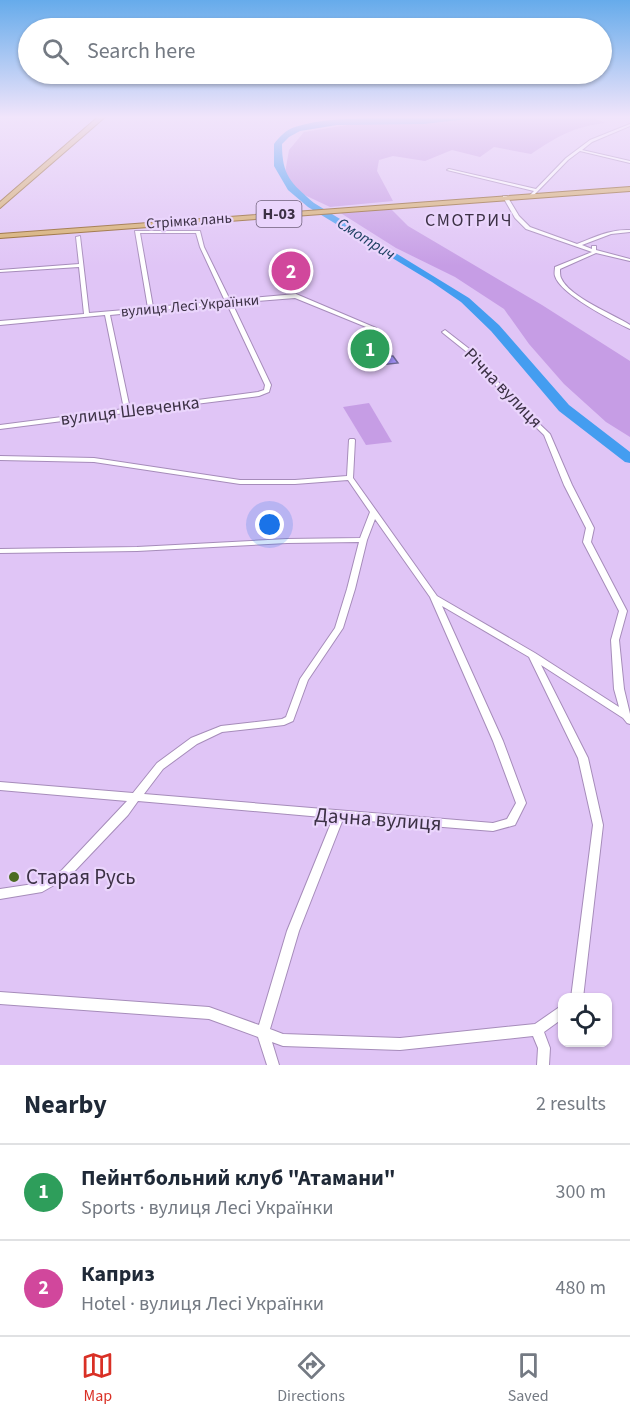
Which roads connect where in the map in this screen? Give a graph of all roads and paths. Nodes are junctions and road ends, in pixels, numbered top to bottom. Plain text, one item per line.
1 (45, 167) edge
2 (558, 167) edge
3 (449, 170) dead end
4 (630, 189) edge
5 (534, 192) junction
6 (505, 197) junction
7 (0, 206) edge
8 (630, 231) edge
9 (0, 236) edge
10 (78, 237) dead end
11 (594, 240) junction
12 (576, 245) junction
13 (594, 251) junction
14 (630, 260) edge
15 (80, 265) junction
16 (0, 271) edge
17 (229, 302) junction
18 (151, 309) junction
19 (107, 314) junction
20 (87, 316) junction
21 (0, 323) edge
22 (630, 327) edge
23 (373, 328) dead end
24 (445, 332) dead end
25 (128, 413) junction
26 (0, 427) edge
27 (352, 440) dead end
28 (0, 458) edge
29 (350, 478) junction
30 (374, 512) junction
31 (363, 540) junction
32 (0, 551) edge
33 (434, 597) junction
34 (532, 655) junction
35 (628, 719) edge
36 (0, 786) edge
37 (135, 798) junction
38 (339, 816) junction
39 (0, 894) edge
40 (578, 993) edge
41 (0, 998) edge
42 (558, 1015) edge
43 (537, 1030) junction
44 (263, 1033) junction
45 (273, 1065) edge
46 (543, 1065) edge

1 - 7 main road
2 - 5 street
3 - 5 street
4 - 5 main road, Н-03
5 - 6 main road, Н-03
6 - 9 main road, Стрімка лань / Н-03
6 - 12 street
8 - 11 street
10 - 15 street
11 - 12 street
11 - 13 street
12 - 13 street
13 - 14 street
13 - 22 street
15 - 16 street
15 - 20 street
17 - 18 street, вулиця Лесі Українки
17 - 18 street
17 - 23 street, вулиця Лесі Українки
17 - 25 street, вулиця Шевченка
18 - 19 street, вулиця Лесі Українки
19 - 20 street, вулиця Лесі Українки
19 - 25 street
20 - 21 street, вулиця Лесі Українки
24 - 35 street, Річна вулиця
25 - 26 street, вулиця Шевченка
27 - 29 street
28 - 29 street
29 - 30 street
30 - 31 street
30 - 33 street
31 - 32 street
31 - 37 street
33 - 34 street, Річна вулиця
33 - 38 street, Дачна вулиця
34 - 35 street, Річна вулиця
34 - 40 street
36 - 37 street, Дачна вулиця
37 - 38 street, Дачна вулиця
37 - 39 street
38 - 44 street
41 - 44 street
42 - 43 street
43 - 44 street
43 - 46 street
44 - 45 street

